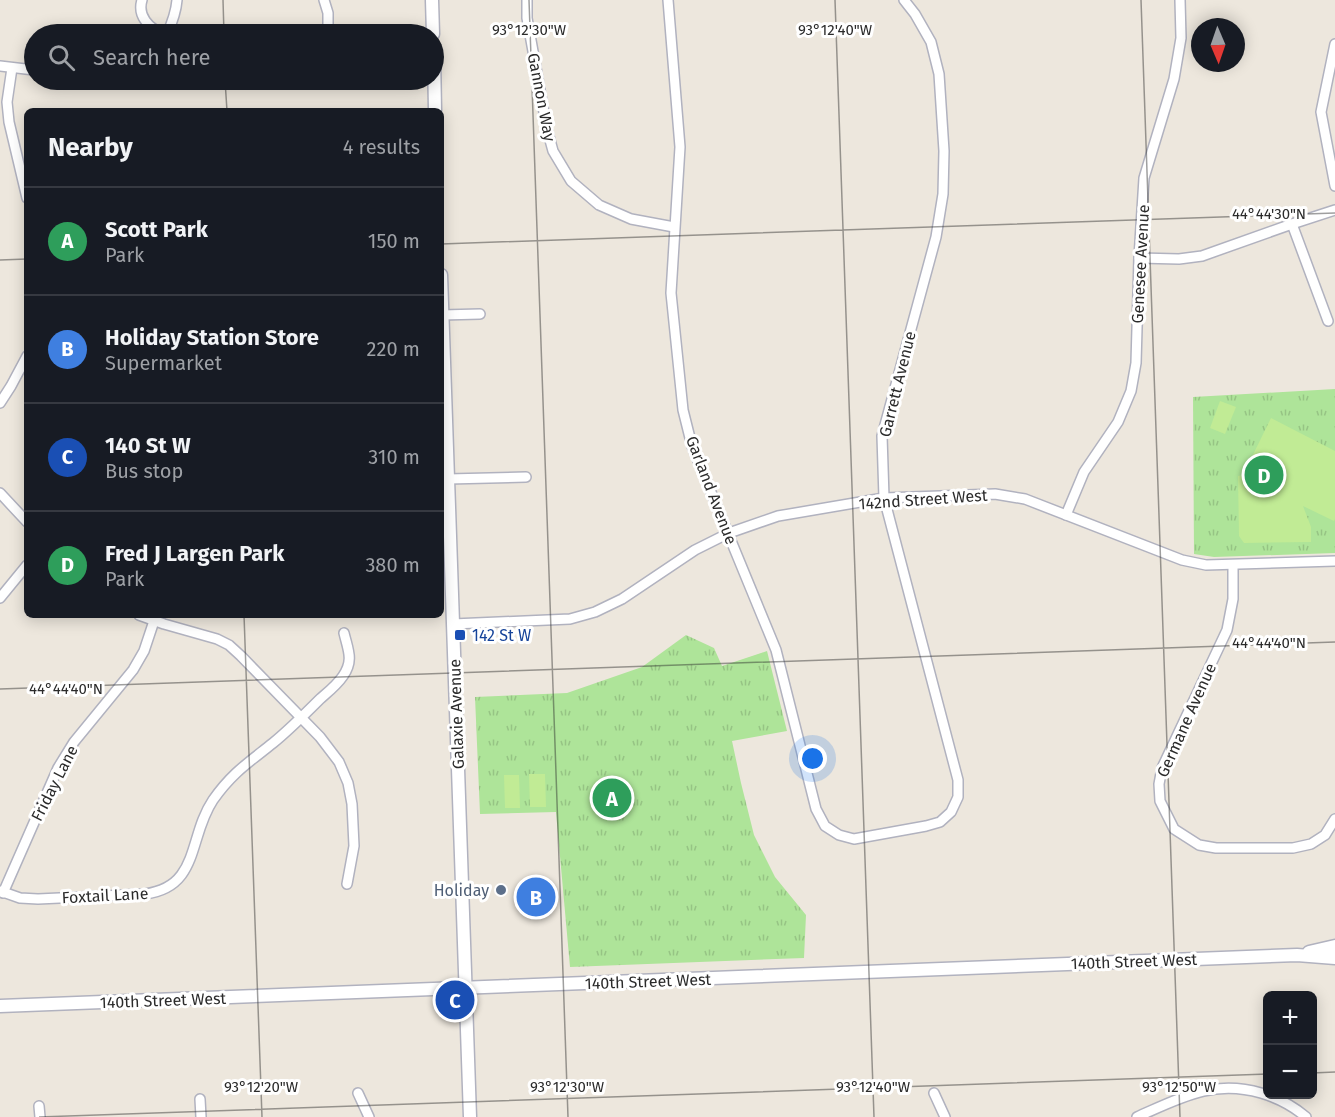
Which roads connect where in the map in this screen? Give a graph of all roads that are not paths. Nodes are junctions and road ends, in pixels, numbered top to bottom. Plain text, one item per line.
1 (142, 0) edge
2 (177, 0) edge
3 (324, 0) edge
4 (432, 0) edge
5 (527, 0) edge
6 (668, 0) edge
7 (904, 0) edge
8 (1180, 0) edge
9 (148, 24) edge
10 (172, 24) edge
11 (328, 24) edge
12 (433, 24) edge
13 (1335, 44) edge
14 (0, 66) edge
15 (12, 68) junction
16 (24, 69) edge
17 (435, 90) edge
18 (435, 108) edge
19 (24, 185) edge
20 (1335, 186) edge
21 (1335, 210) edge
22 (1292, 224) junction
23 (674, 227) junction
24 (1139, 258) junction
25 (480, 314) dead end
26 (444, 315) edge
27 (1328, 321) dead end
28 (24, 362) edge
29 (0, 402) edge
30 (444, 425) edge
31 (526, 477) dead end
32 (445, 480) edge
33 (0, 493) edge
34 (884, 498) junction
35 (1066, 515) junction
36 (24, 519) edge
37 (729, 533) junction
38 (1335, 561) edge
39 (1233, 565) junction
40 (24, 569) edge
41 (0, 598) edge
42 (146, 618) edge
43 (154, 621) junction
44 (453, 624) junction
45 (344, 633) dead end
46 (301, 717) junction
47 (1335, 819) edge
48 (926, 826) joint
49 (347, 884) dead end
50 (2, 892) edge
51 (1335, 946) edge
52 (1297, 955) junction
53 (1335, 958) edge
54 (465, 988) junction
55 (0, 1006) edge
56 (358, 1093) dead end
57 (934, 1093) dead end
58 (200, 1100) dead end
59 (39, 1106) dead end
60 (40, 1117) edge
61 (201, 1117) edge
62 (369, 1117) edge
63 (470, 1117) edge
64 (945, 1117) edge
65 (1137, 1117) edge
66 (1306, 1117) edge

1 - 9 street
2 - 10 street
3 - 11 street
4 - 12 street
5 - 23 street, Gannon Way
6 - 23 street, Garland Avenue
7 - 34 street, Garrett Avenue
8 - 24 street, Genesee Avenue
13 - 20 street
14 - 15 street
15 - 16 street
15 - 19 street
17 - 18 street
21 - 22 street
22 - 24 street
22 - 27 street
23 - 37 street, Garland Avenue
24 - 35 street, Genesee Avenue
25 - 26 street
28 - 29 street
30 - 32 street, Galaxie Avenue
31 - 32 street
32 - 44 street, Galaxie Avenue
33 - 36 street
34 - 35 street, 142nd Street West
34 - 37 street, 142nd Street West
34 - 48 street, Garrett Avenue
35 - 39 street, 142nd Street West
37 - 44 street, 142nd Street West
37 - 48 street, Garland Avenue
38 - 39 street, 142nd Street West
39 - 47 street, Germane Avenue
40 - 41 street
42 - 43 street
43 - 46 street
43 - 50 street, Friday Lane
44 - 54 street, Galaxie Avenue
45 - 46 street, Foxtail Lane
46 - 49 street
46 - 50 street, Foxtail Lane
51 - 52 street, 140th Street West
52 - 53 street, 140th Street West
52 - 54 street, 140th Street West
54 - 55 street, 140th Street West
54 - 63 street, Galaxie Avenue
56 - 62 street
57 - 64 street
58 - 61 street
59 - 60 street
65 - 66 street

